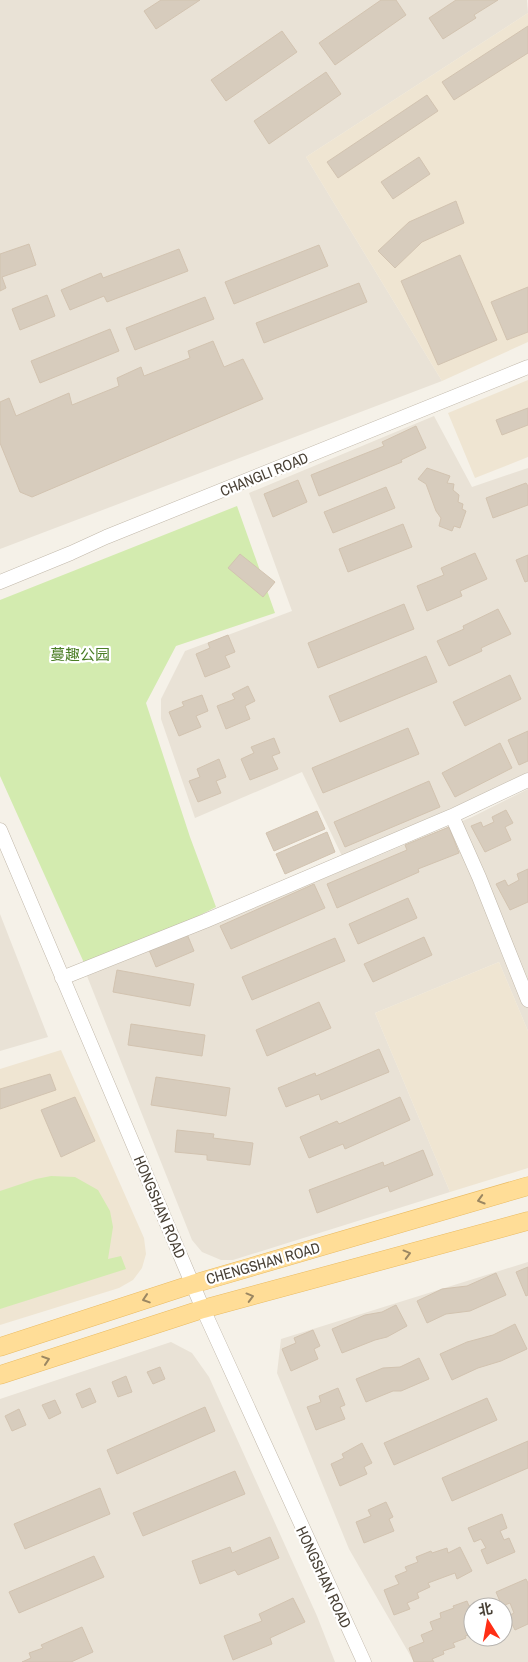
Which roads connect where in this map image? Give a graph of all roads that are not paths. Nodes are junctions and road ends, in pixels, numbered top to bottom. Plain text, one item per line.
1 (528, 367) edge
2 (0, 582) edge
3 (528, 780) edge
4 (452, 816) junction
5 (0, 830) edge
6 (62, 978) junction
7 (528, 1000) edge
8 (528, 1186) edge
9 (528, 1221) edge
10 (193, 1284) junction
11 (204, 1309) junction
12 (0, 1347) edge
13 (0, 1375) edge
14 (364, 1662) edge

1 - 2 street, CHANGLI ROAD
3 - 4 street
4 - 6 street
4 - 7 street
5 - 6 street, HONGSHAN ROAD
6 - 10 street, HONGSHAN ROAD
8 -> 10 main road, CHENGSHAN ROAD
11 -> 9 main road, CHENGSHAN ROAD
10 - 11 street, HONGSHAN ROAD
10 -> 12 main road, CHENGSHAN ROAD
13 -> 11 main road, CHENGSHAN ROAD
11 - 14 street, HONGSHAN ROAD

